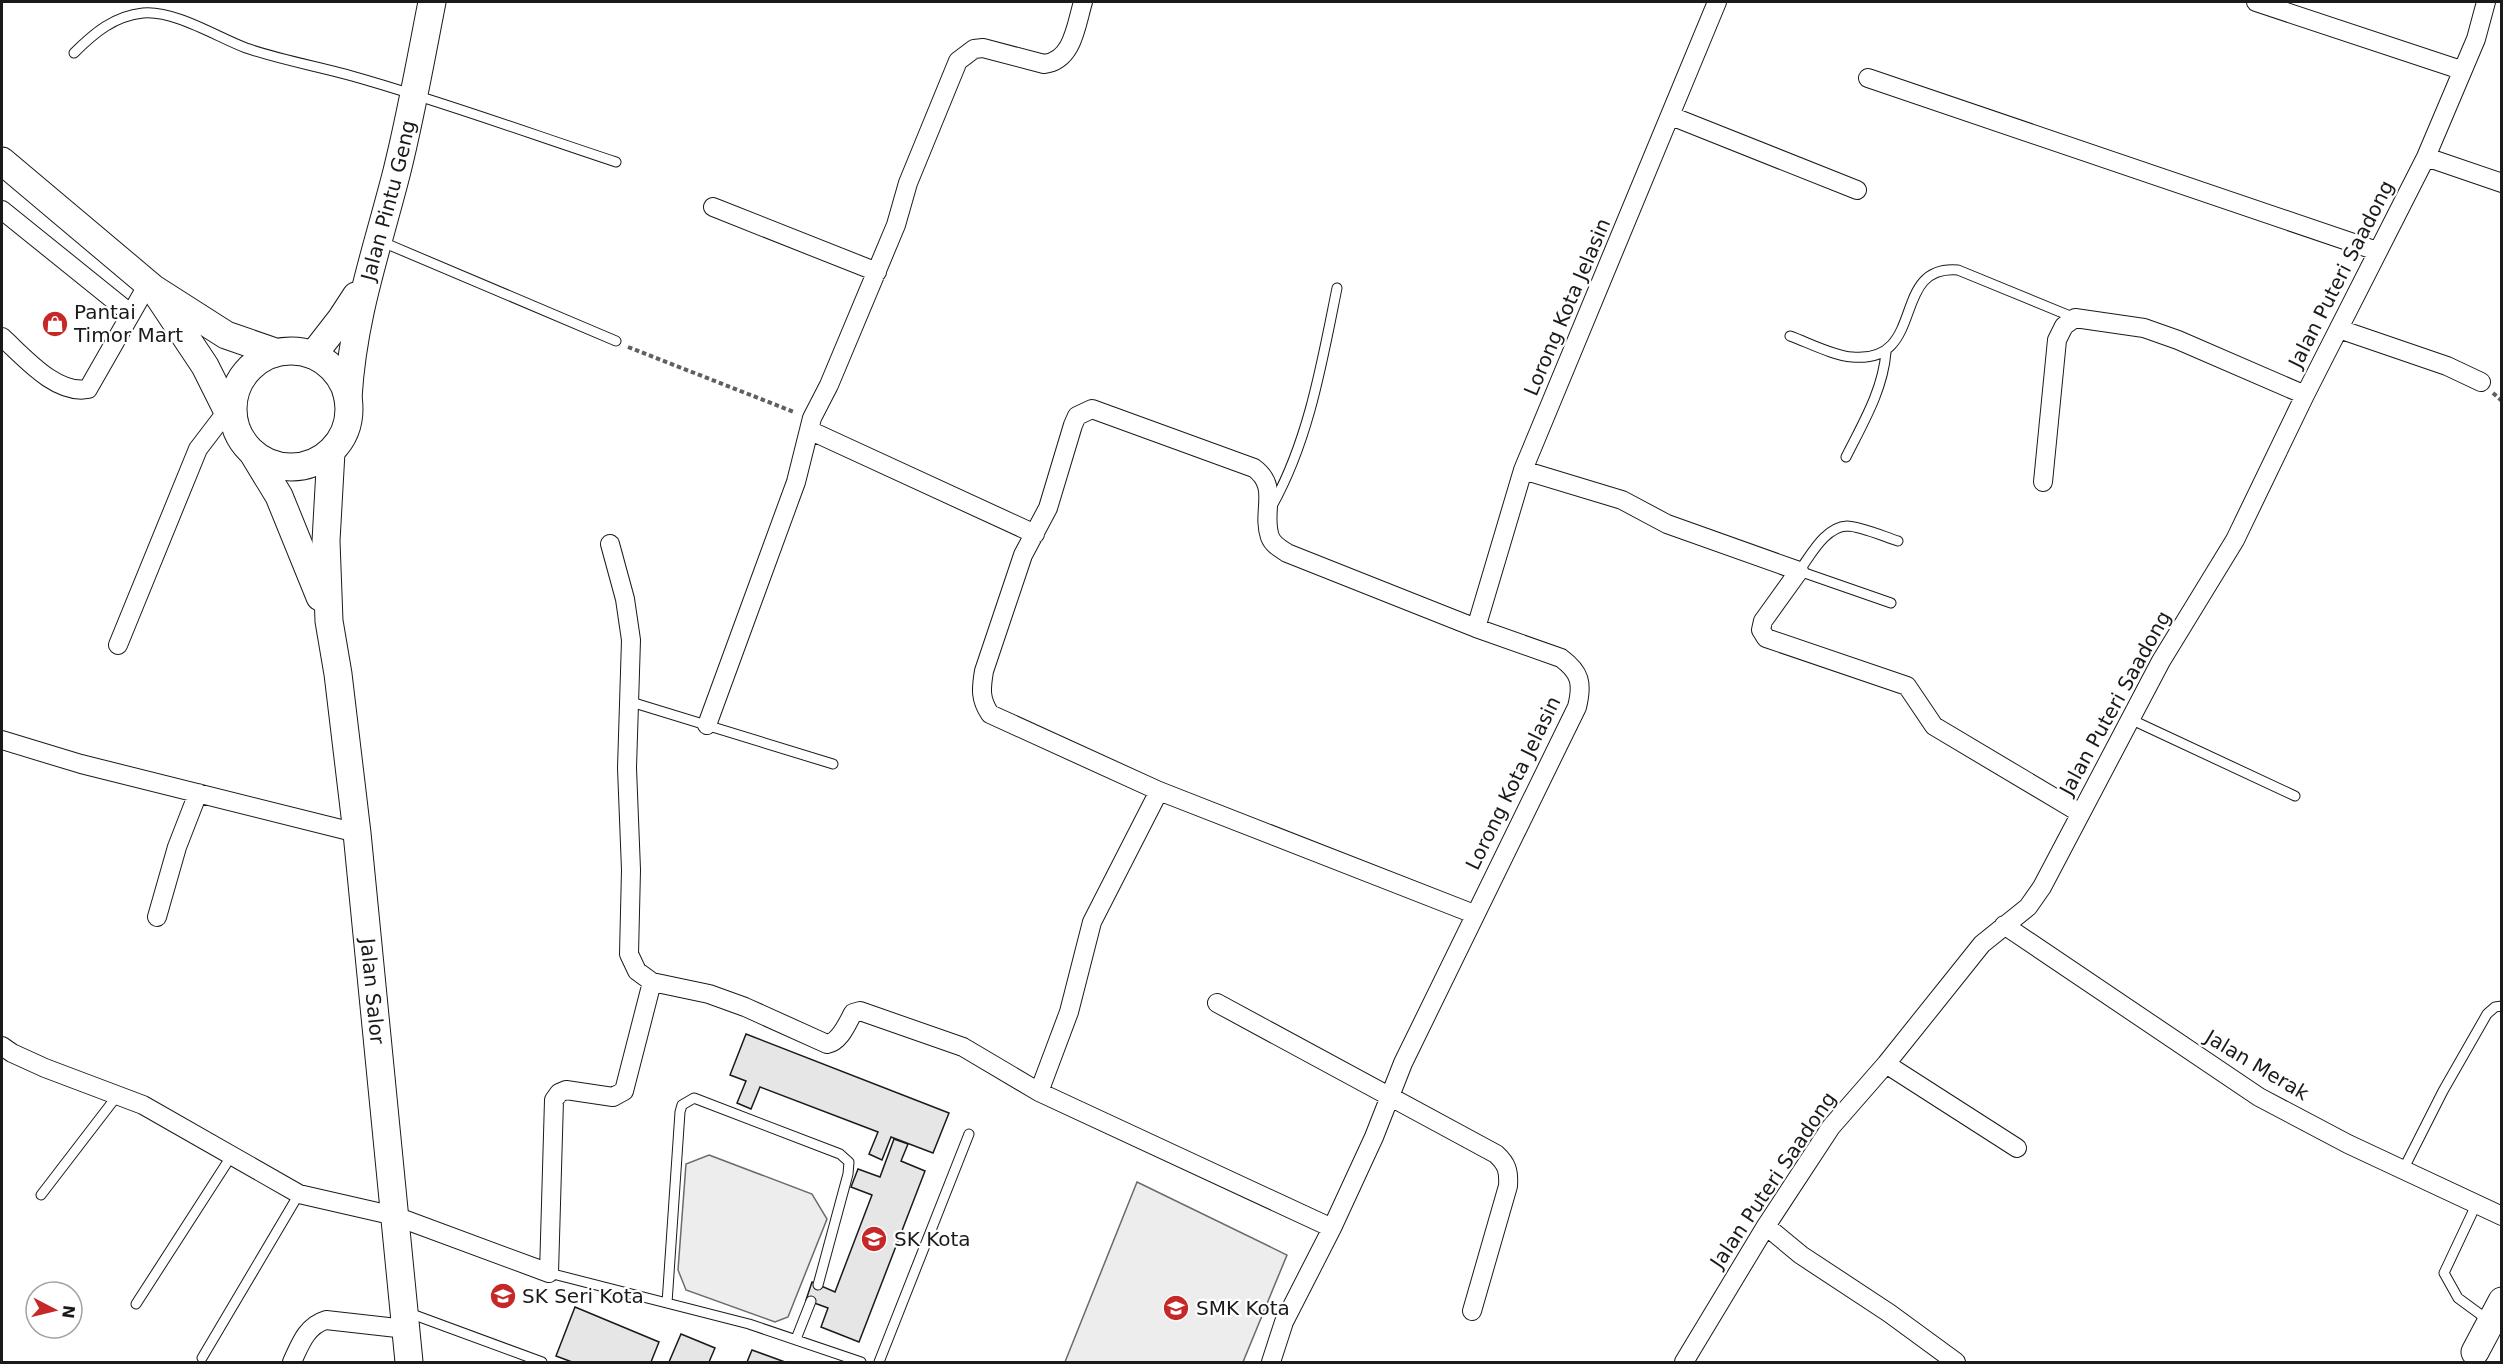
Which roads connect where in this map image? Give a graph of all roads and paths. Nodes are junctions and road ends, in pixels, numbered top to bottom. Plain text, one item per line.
1 (432, 2) edge
2 (1083, 2) edge
3 (1717, 2) edge
4 (2256, 2) edge
5 (2486, 2) edge
6 (74, 53) dead end
7 (2461, 70) junction
8 (1868, 78) dead end
9 (412, 96) junction
10 (1671, 116) junction
11 (2426, 157) junction
12 (616, 162) dead end
13 (2, 163) edge
14 (2502, 183) edge
15 (1857, 190) dead end
16 (713, 207) dead end
17 (2, 210) edge
18 (377, 240) junction
19 (2377, 251) junction
20 (877, 272) junction
21 (365, 282) junction
22 (151, 286) junction
23 (1337, 288) dead end
24 (131, 314) junction
25 (2075, 318) junction
26 (2340, 329) junction
27 (1790, 336) dead end
28 (2, 337) edge
29 (616, 341) joint
30 (275, 352) junction
31 (1886, 352) junction
32 (313, 355) junction
33 (2481, 382) dead end
34 (2305, 394) junction
35 (348, 398) junction
36 (231, 418) junction
37 (810, 424) junction
38 (331, 452) junction
39 (254, 455) junction
40 (1846, 457) dead end
41 (1523, 470) junction
42 (2043, 482) dead end
43 (1268, 514) junction
44 (1035, 534) junction
45 (1898, 541) dead end
46 (610, 544) dead end
47 (1799, 571) junction
48 (1891, 603) dead end
49 (329, 621) junction
50 (1476, 628) junction
51 (118, 645) dead end
52 (631, 702) junction
53 (2130, 719) junction
54 (707, 725) junction
55 (2, 740) edge
56 (833, 764) dead end
57 (1159, 791) junction
58 (198, 793) junction
59 (2295, 796) dead end
60 (2080, 813) junction
61 (357, 834) junction
62 (1474, 915) junction
63 (158, 917) dead end
64 (2004, 925) junction
65 (652, 982) junction
66 (1217, 1003) dead end
67 (2502, 1006) edge
68 (2, 1046) edge
69 (1886, 1064) junction
70 (1039, 1092) junction
71 (117, 1096) junction
72 (1390, 1096) junction
73 (969, 1134) dead end
74 (2017, 1148) dead end
75 (232, 1155) junction
76 (2403, 1170) junction
77 (299, 1194) junction
78 (41, 1195) dead end
79 (2475, 1205) junction
80 (395, 1216) junction
81 (2502, 1216) edge
82 (1766, 1226) junction
83 (1332, 1228) junction
84 (549, 1273) junction
85 (818, 1284) dead end
86 (811, 1301) dead end
87 (136, 1304) dead end
88 (667, 1304) junction
89 (1472, 1311) dead end
90 (2498, 1316) edge
91 (405, 1320) junction
92 (796, 1339) junction
93 (2471, 1357) edge
94 (202, 1358) dead end
95 (291, 1362) edge
96 (409, 1362) edge
97 (542, 1362) edge
98 (861, 1362) edge
99 (879, 1362) edge
100 (1270, 1362) edge
101 (1684, 1362) edge
102 (1956, 1362) edge

1 - 9 main road, Jalan Pintu Geng
2 - 20 street
3 - 10 street, Lorong Kota Jelasin
4 - 7 street
5 - 7 street, Jalan Puteri Saadong
6 - 9 lane
7 - 11 street, Jalan Puteri Saadong
8 - 19 street
9 - 12 lane
9 - 18 main road, Jalan Pintu Geng
10 - 15 street
10 - 41 street, Lorong Kota Jelasin
11 - 14 street
11 - 19 street, Jalan Puteri Saadong
13 - 22 main road
16 - 20 street
17 - 24 street
18 - 21 main road, Jalan Pintu Geng
18 - 29 lane
19 - 26 street, Jalan Puteri Saadong
20 - 37 street
21 - 32 main road
21 - 35 main road, Jalan Pintu Geng
22 - 24 street
22 - 30 main road
22 - 36 main road
23 - 43 lane
24 - 28 street
25 - 31 lane
25 - 34 street
25 - 42 street
26 - 33 street
26 - 34 street, Jalan Puteri Saadong
27 - 31 lane
29 - 37 path
30 - 32 main road
30 - 36 main road
31 - 40 lane
32 - 35 main road
34 - 53 street, Jalan Puteri Saadong
35 - 38 main road
36 - 39 main road
36 - 51 street
37 - 44 street
37 - 54 street
38 - 39 main road
38 - 49 main road, Jalan Salor
39 - 49 main road, Jalan Salor
41 - 47 street
41 - 50 street, Lorong Kota Jelasin
43 - 44 street
43 - 50 street
44 - 57 street
45 - 47 lane
46 - 52 street
47 - 48 lane
47 - 60 street
49 - 61 main road, Jalan Salor
50 - 62 street, Lorong Kota Jelasin
52 - 54 lane
52 - 65 street
53 - 59 lane
53 - 60 street, Jalan Puteri Saadong
54 - 56 lane
55 - 58 street
57 - 62 street
57 - 70 street
58 - 61 street
58 - 63 street
60 - 64 street, Jalan Puteri Saadong
61 - 80 main road, Jalan Salor
62 - 72 street, Lorong Kota Jelasin
64 - 69 street, Jalan Puteri Saadong
64 - 76 street, Jalan Merak
65 - 70 street
65 - 84 street
66 - 72 street
67 - 76 lane
68 - 71 street
69 - 74 street
69 - 82 street, Jalan Puteri Saadong
70 - 83 street
71 - 75 street
71 - 78 lane
72 - 83 street, Lorong Kota Jelasin
72 - 89 street
73 - 99 lane
75 - 77 street
75 - 87 lane
76 - 79 street, Jalan Merak
77 - 80 street
77 - 94 lane
79 - 81 street, Jalan Merak
79 - 90 lane
80 - 84 street
80 - 91 main road, Jalan Salor
82 - 101 street, Jalan Puteri Saadong
82 - 102 street
83 - 100 street, Lorong Kota Jelasin
84 - 88 lane
85 - 88 lane
86 - 92 lane
88 - 92 lane
90 - 93 main road
91 - 95 street
91 - 96 main road, Jalan Salor
91 - 97 lane
92 - 98 lane

